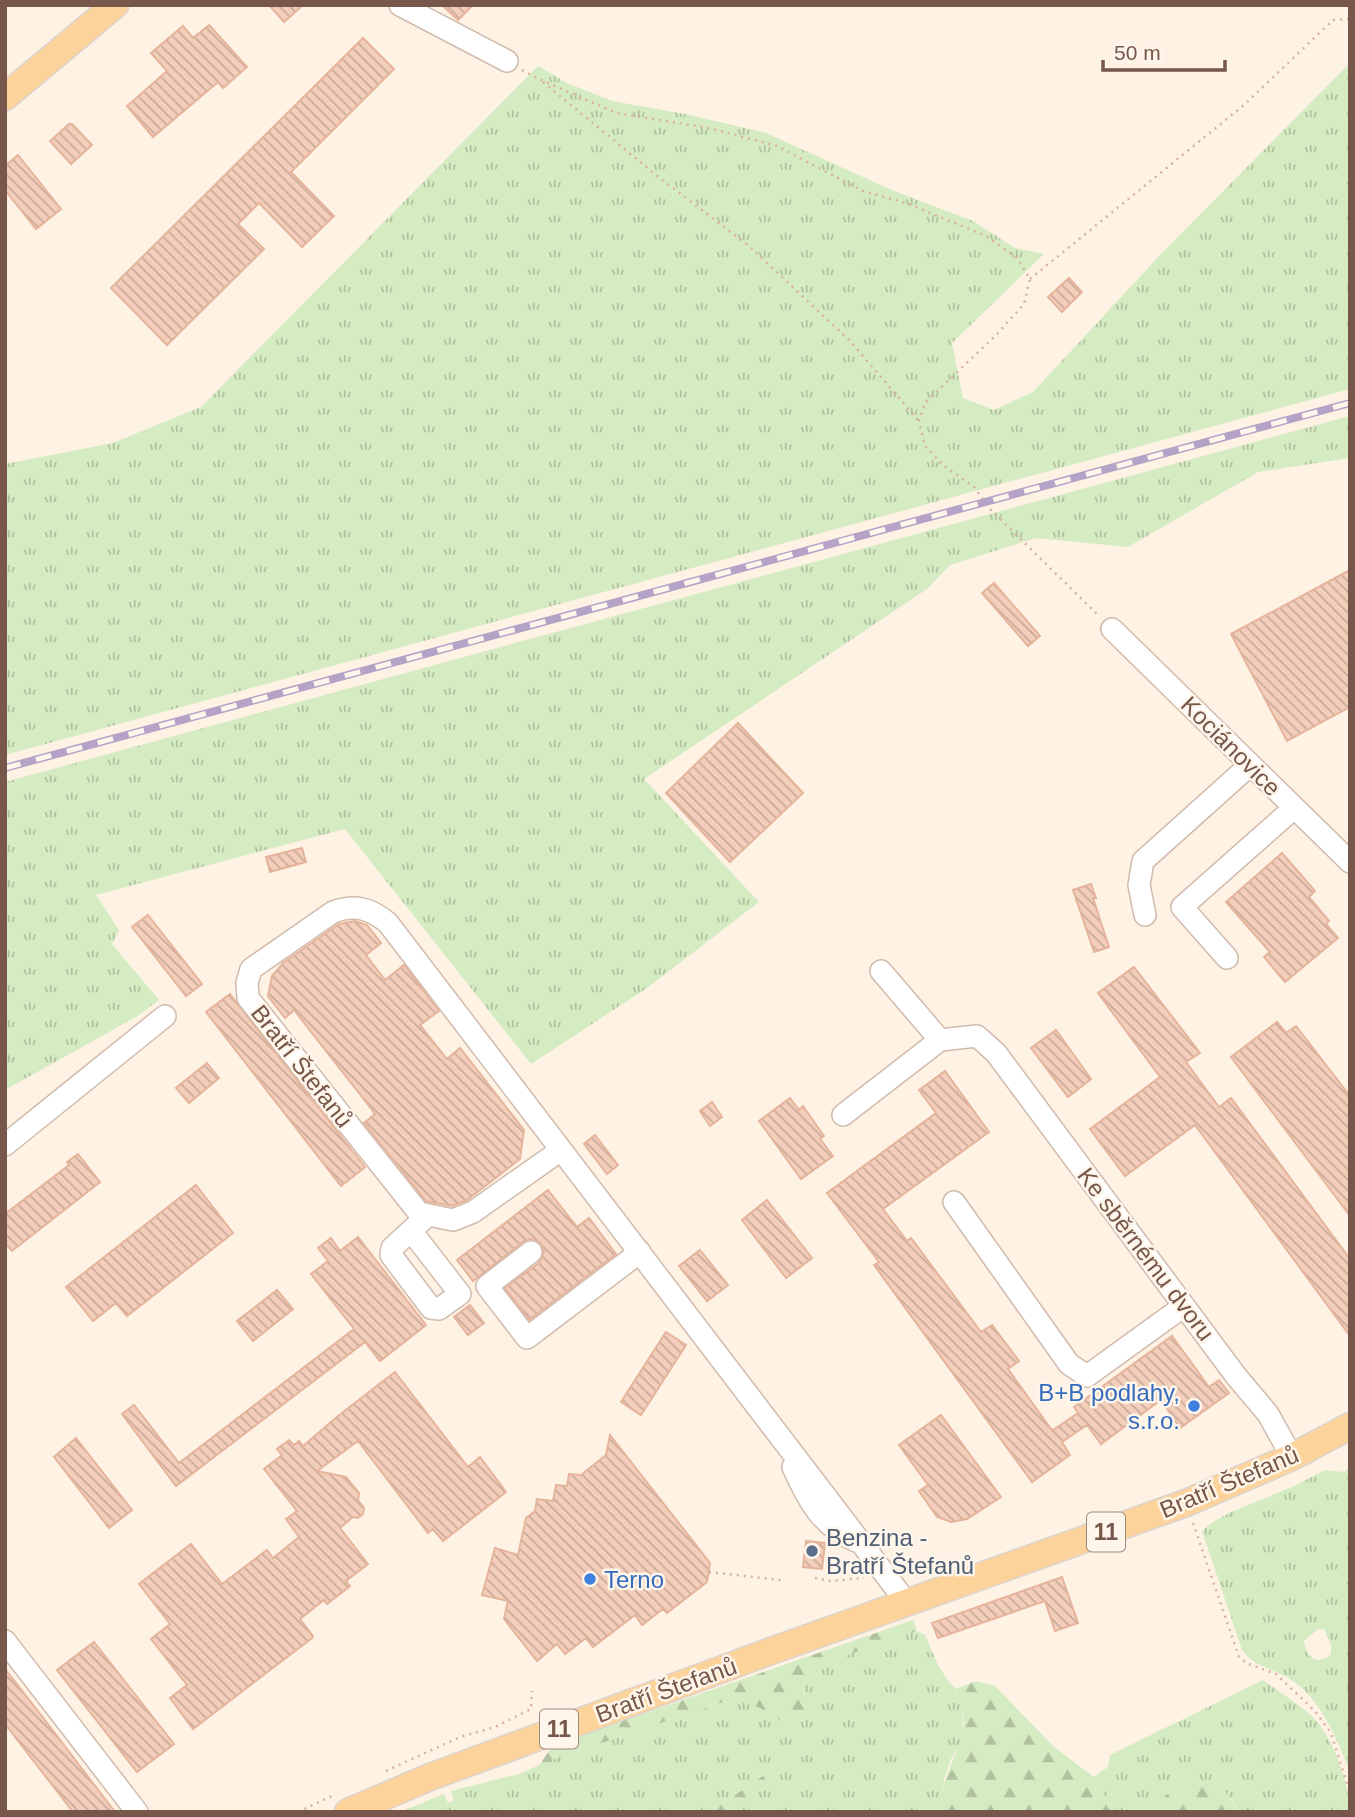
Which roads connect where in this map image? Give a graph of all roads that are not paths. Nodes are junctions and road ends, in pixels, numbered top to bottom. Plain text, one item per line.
1 (115, 5) edge
2 (400, 5) edge
3 (508, 61) road end
4 (5, 97) edge
5 (1112, 629) road end
6 (1250, 766) junction
7 (1294, 808) junction
8 (1350, 862) edge
9 (1145, 915) dead end
10 (1227, 958) dead end
11 (881, 971) dead end
12 (164, 1016) dead end
13 (940, 1040) junction
14 (843, 1115) dead end
15 (5, 1145) edge
16 (561, 1150) junction
17 (954, 1202) dead end
18 (428, 1215) junction
19 (412, 1232) dead end
20 (531, 1252) dead end
21 (640, 1252) junction
22 (1184, 1306) junction
23 (1350, 1426) edge
24 (1292, 1457) junction
25 (907, 1603) junction
26 (5, 1642) edge
27 (347, 1800) edge
28 (137, 1812) edge

1 - 4 main road
2 - 3 street
5 - 6 street, Kociánovice
6 - 7 street, Kociánovice
6 - 9 street
7 - 8 street, Kociánovice
7 - 10 street
11 - 13 street
12 - 15 street
13 - 14 street
13 - 22 street, Ke sběrnému dvoru
16 - 18 street
16 - 18 street, Bratří Štefanů
16 - 21 street, Bratří Štefanů
17 - 22 street
18 - 19 street
20 - 21 street
21 - 25 street, Bratří Štefanů
22 - 24 street, Ke sběrnému dvoru
23 - 24 main road, Bratří Štefanů / 11
24 - 25 main road, Bratří Štefanů / 11
25 - 27 main road, Bratří Štefanů / 11
26 - 28 street

